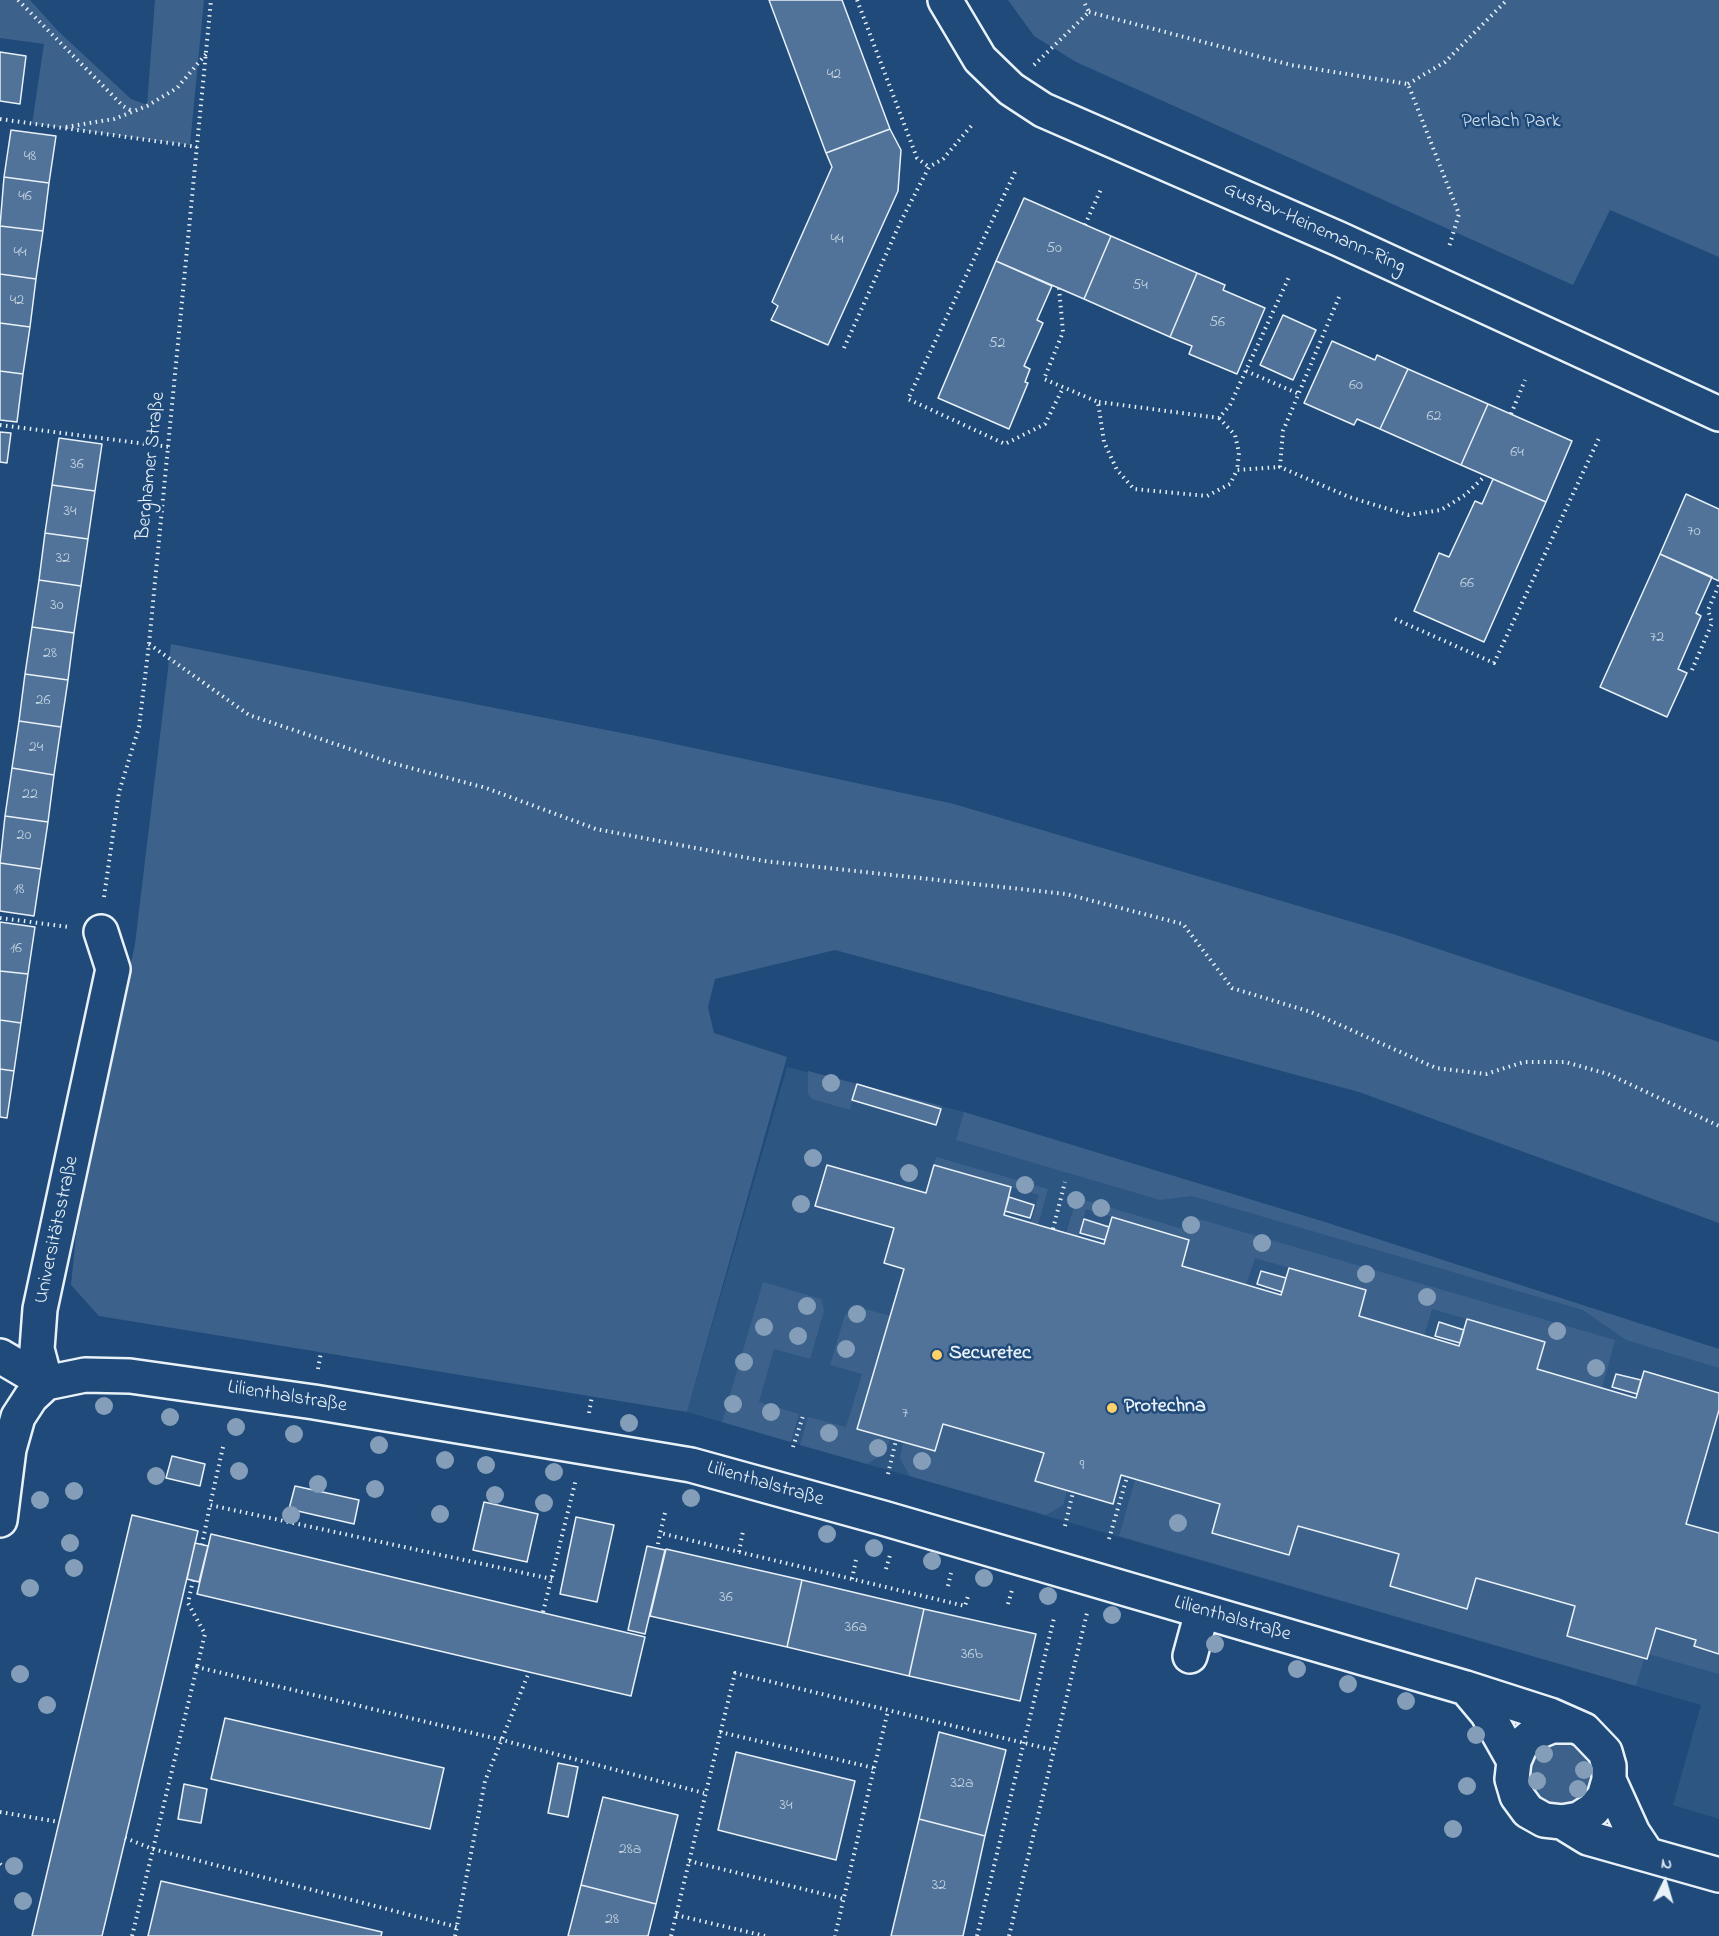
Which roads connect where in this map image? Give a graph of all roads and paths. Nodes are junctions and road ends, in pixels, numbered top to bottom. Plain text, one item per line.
1 (18, 0) edge
2 (212, 0) edge
3 (857, 0) edge
4 (945, 0) edge
5 (1083, 0) edge
6 (1507, 0) edge
7 (1089, 12) junction
8 (207, 53) junction
9 (1407, 84) junction
10 (1011, 89) junction
11 (132, 111) junction
12 (0, 119) edge
13 (972, 125) dead end
14 (63, 128) junction
15 (197, 147) junction
16 (929, 167) junction
17 (1015, 172) dead end
18 (1101, 189) dead end
19 (1085, 225) dead end
20 (1449, 247) dead end
21 (1290, 275) dead end
22 (1059, 288) dead end
23 (1339, 297) dead end
24 (844, 348) dead end
25 (1246, 371) junction
26 (1525, 380) dead end
27 (1063, 388) junction
28 (1299, 394) junction
29 (1098, 402) junction
30 (1511, 414) dead end
31 (1719, 414) edge
32 (1220, 418) junction
33 (0, 425) edge
34 (1600, 436) dead end
35 (170, 447) junction
36 (1280, 467) junction
37 (1237, 471) junction
38 (1485, 476) dead end
39 (1719, 585) edge
40 (1395, 619) dead end
41 (149, 644) junction
42 (1692, 669) dead end
43 (0, 918) edge
44 (89, 930) junction
45 (1719, 1126) edge
46 (1065, 1182) dead end
47 (1053, 1229) dead end
48 (0, 1356) edge
49 (46, 1383) junction
50 (804, 1413) dead end
51 (896, 1440) dead end
52 (223, 1447) dead end
53 (583, 1447) junction
54 (793, 1447) dead end
55 (888, 1474) dead end
56 (1127, 1477) dead end
57 (1073, 1492) dead end
58 (210, 1505) junction
59 (664, 1513) dead end
60 (0, 1520) edge
61 (1065, 1526) dead end
62 (744, 1531) dead end
63 (660, 1533) junction
64 (1109, 1539) dead end
65 (658, 1544) dead end
66 (202, 1545) dead end
67 (739, 1552) junction
68 (856, 1560) dead end
69 (552, 1579) junction
70 (852, 1579) junction
71 (1095, 1580) junction
72 (193, 1581) dead end
73 (969, 1593) dead end
74 (1202, 1611) junction
75 (543, 1612) dead end
76 (1054, 1617) dead end
77 (1190, 1656) dead end
78 (197, 1667) junction
79 (529, 1672) dead end
80 (1466, 1688) junction
81 (888, 1710) junction
82 (1570, 1726) junction
83 (720, 1732) junction
84 (502, 1740) junction
85 (1024, 1743) junction
86 (1053, 1749) junction
87 (1514, 1761) junction
88 (874, 1768) junction
89 (1609, 1780) junction
90 (704, 1793) junction
91 (0, 1812) edge
92 (59, 1822) dead end
93 (1562, 1822) junction
94 (125, 1838) dead end
95 (153, 1849) junction
96 (1647, 1854) junction
97 (689, 1861) junction
98 (1719, 1875) edge
99 (844, 1899) junction
100 (676, 1915) junction
101 (457, 1927) junction
102 (132, 1936) edge
103 (455, 1936) edge
104 (671, 1936) edge
105 (765, 1936) edge
106 (835, 1936) edge
107 (977, 1936) edge
108 (1009, 1936) edge

1 - 11 path
2 - 8 path, Berghamer Straße
3 - 16 path
4 - 10 street, Gustav-Heinemann-Ring
5 - 7 path
6 - 9 path
7 - 9 path
7 - 10 path
8 - 11 path
8 - 15 path, Berghamer Straße
9 - 20 path
10 - 31 street, Gustav-Heinemann-Ring
11 - 14 path
12 - 14 path
13 - 16 path
14 - 15 path
15 - 35 path, Berghamer Straße
16 - 24 path
17 - 27 path
18 - 19 path
21 - 25 path
22 - 27 path
23 - 28 path
25 - 28 path
25 - 32 path
26 - 30 path
27 - 29 path
28 - 36 path
29 - 32 path
29 - 37 path
32 - 37 path
33 - 35 path
34 - 40 path
35 - 41 path, Berghamer Straße
36 - 37 path
36 - 38 path
39 - 42 path
41 - 44 path, Berghamer Straße
41 - 45 path
43 - 44 path
44 - 49 street, Universitätsstraße
46 - 47 path
48 - 49 street
49 - 53 street, Lilienthalstraße
49 - 60 street
50 - 54 path
51 - 55 path
52 - 58 path
53 - 69 path
53 - 71 street, Lilienthalstraße
56 - 64 path
57 - 61 path
58 - 66 path
58 - 69 path
59 - 63 path
62 - 67 path
63 - 65 path
63 - 67 path
67 - 70 path
68 - 70 path
69 - 75 path
70 - 73 path
71 - 74 street, Lilienthalstraße
71 - 86 path
72 - 78 path
74 - 77 street
74 - 80 street, Lilienthalstraße
76 - 85 path
78 - 84 path
78 - 95 path
79 - 84 path
80 - 82 street, Lilienthalstraße
80 - 87 street
81 - 83 path
81 - 85 path
81 - 88 path
82 - 87 street
82 - 89 street, Lilienthalstraße
83 - 88 path
83 - 90 path
84 - 90 path
84 - 101 path
85 - 86 path
85 - 107 path
86 - 108 path
87 - 93 street
88 - 99 path
89 - 93 street
89 - 96 street, Lilienthalstraße
90 - 97 path
91 - 92 path
93 - 96 street
94 - 95 path
95 - 101 path
95 - 102 path
96 - 98 street
97 - 99 path
97 - 100 path
99 - 106 path
100 - 104 path
100 - 105 path
101 - 103 path

